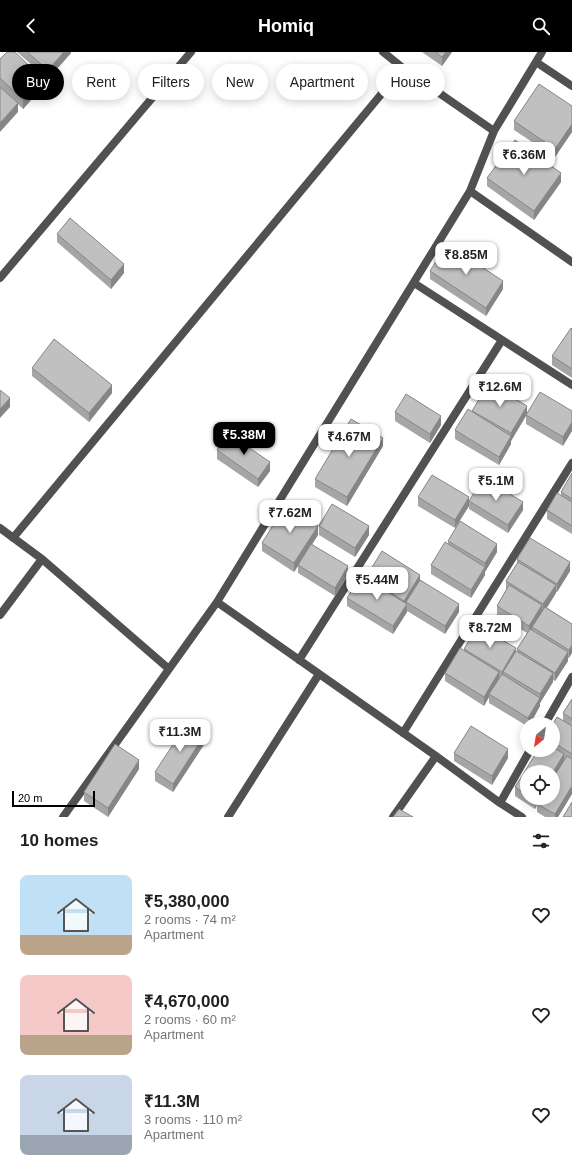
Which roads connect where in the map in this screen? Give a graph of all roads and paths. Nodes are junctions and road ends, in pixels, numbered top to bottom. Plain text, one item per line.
1 (190, 52) edge
2 (383, 52) edge
3 (542, 52) edge
4 (536, 62) junction
5 (398, 64) edge
6 (572, 86) edge
7 (445, 97) edge
8 (376, 100) edge
9 (494, 131) junction
10 (470, 191) junction
11 (572, 262) edge
12 (0, 278) edge
13 (414, 283) junction
14 (502, 340) junction
15 (572, 385) edge
16 (572, 464) edge
17 (0, 528) edge
18 (13, 538) junction
19 (42, 559) junction
20 (217, 602) junction
21 (0, 615) edge
22 (300, 660) junction
23 (169, 669) junction
24 (319, 674) junction
25 (572, 677) edge
26 (549, 717) edge
27 (403, 733) junction
28 (436, 756) junction
29 (526, 757) edge
30 (500, 803) junction
31 (63, 817) edge
32 (228, 817) edge
33 (393, 817) edge
34 (522, 817) edge

1 - 12 street
2 - 5 street
3 - 4 street
4 - 6 street
4 - 9 street
7 - 9 street
8 - 18 street
9 - 10 street
10 - 11 street
10 - 13 street
13 - 14 street
13 - 20 street
14 - 15 street
14 - 22 street
16 - 27 street
17 - 18 street
18 - 19 street
19 - 21 street
19 - 23 street
20 - 22 street
20 - 23 street
22 - 24 street
23 - 31 street
24 - 27 street
24 - 32 street
25 - 26 street
27 - 28 street
28 - 30 street
28 - 33 street
29 - 30 street
30 - 34 street

